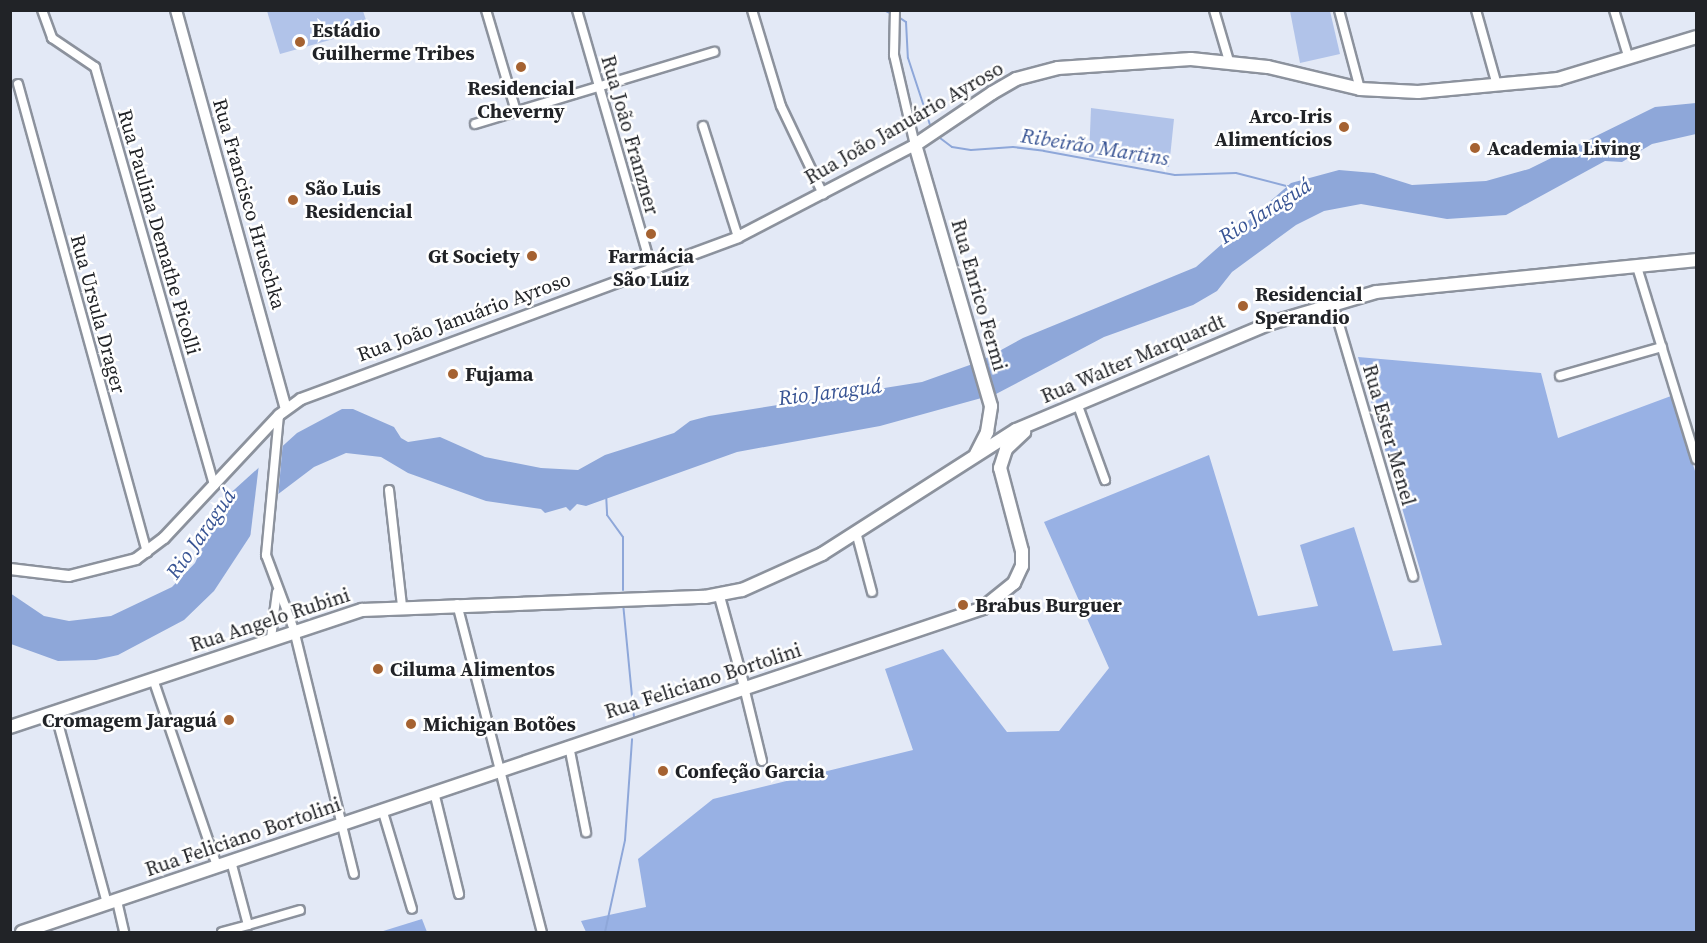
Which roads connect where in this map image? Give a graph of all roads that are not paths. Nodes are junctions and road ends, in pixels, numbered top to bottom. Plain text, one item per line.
1 (42, 10) edge
2 (176, 10) edge
3 (486, 10) edge
4 (577, 10) edge
5 (752, 10) edge
6 (895, 10) edge
7 (1214, 10) edge
8 (1339, 10) edge
9 (1476, 10) edge
10 (1614, 10) edge
11 (1696, 38) edge
12 (714, 52) dead end
13 (1629, 59) junction
14 (1229, 61) junction
15 (18, 84) dead end
16 (1497, 85) junction
17 (599, 87) junction
18 (1360, 89) junction
19 (516, 111) junction
20 (475, 124) dead end
21 (704, 126) dead end
22 (915, 144) junction
23 (824, 194) junction
24 (738, 237) junction
25 (1696, 260) edge
26 (1637, 267) junction
27 (652, 269) junction
28 (1333, 304) junction
29 (1662, 348) junction
30 (1560, 376) dead end
31 (1077, 403) junction
32 (283, 411) junction
33 (1036, 421) junction
34 (976, 455) junction
35 (1696, 459) edge
36 (1000, 468) junction
37 (1105, 480) dead end
38 (213, 485) junction
39 (389, 490) dead end
40 (856, 532) junction
41 (147, 553) junction
42 (10, 570) edge
43 (1413, 576) dead end
44 (277, 590) junction
45 (872, 592) dead end
46 (719, 596) junction
47 (623, 599) joint
48 (457, 604) junction
49 (402, 606) junction
50 (294, 630) junction
51 (271, 638) junction
52 (153, 679) junction
53 (744, 687) junction
54 (55, 712) junction
55 (10, 727) edge
56 (569, 746) junction
57 (762, 761) dead end
58 (500, 770) junction
59 (434, 792) junction
60 (382, 809) junction
61 (340, 824) junction
62 (586, 832) dead end
63 (231, 861) junction
64 (217, 866) junction
65 (354, 874) dead end
66 (459, 894) dead end
67 (112, 902) junction
68 (412, 909) dead end
69 (300, 910) dead end
70 (248, 925) junction
71 (22, 933) edge
72 (124, 933) edge
73 (222, 933) edge
74 (542, 933) edge

1 - 38 street, Rua Paulina Demathe Picolli
2 - 32 main road, Rua Francisco Hruschka
3 - 19 street
4 - 17 street, Rua João Franzner
5 - 23 street
6 - 22 street
7 - 14 street
8 - 18 street
9 - 16 street
10 - 13 street
11 - 13 main road, Rua João Januário Ayroso
12 - 17 street
13 - 16 main road, Rua João Januário Ayroso
14 - 18 main road, Rua João Januário Ayroso
14 - 22 main road, Rua João Januário Ayroso
15 - 41 street, Rua Ursula Drager
16 - 18 main road, Rua João Januário Ayroso
17 - 19 street
17 - 27 street, Rua João Franzner
19 - 20 street
21 - 24 street
22 - 23 main road, Rua João Januário Ayroso
22 - 34 main road, Rua Enrico Fermi
23 - 24 main road, Rua João Januário Ayroso
24 - 27 main road, Rua João Januário Ayroso
25 - 26 main road, Rua Walter Marquardt
26 - 28 main road, Rua Walter Marquardt
26 - 29 street
27 - 32 main road, Rua João Januário Ayroso
28 - 31 main road, Rua Walter Marquardt
28 - 43 street, Rua Ester Menel
29 - 30 street
29 - 35 street
31 - 33 main road, Rua Walter Marquardt
31 - 37 street
32 - 38 main road, Rua João Januário Ayroso
32 - 44 street
33 - 34 main road, Rua Walter Marquardt
33 - 36 main road
34 - 36 main road
34 - 40 main road, Rua Walter Marquardt
36 - 53 main road, Rua Feliciano Bortolini
38 - 41 main road, Rua João Januário Ayroso
39 - 49 street
40 - 45 street
40 - 46 main road, Rua Walter Marquardt
41 - 42 main road, Rua João Januário Ayroso
44 - 50 street
44 - 51 street
46 - 47 main road, Rua Walter Marquardt
46 - 53 street
47 - 48 main road, Rua Angelo Rubini
48 - 49 main road, Rua Angelo Rubini
48 - 58 street
49 - 50 main road, Rua Angelo Rubini
50 - 51 main road, Rua Angelo Rubini
50 - 61 street
51 - 52 main road, Rua Angelo Rubini
52 - 54 main road, Rua Angelo Rubini
52 - 64 street
53 - 56 main road, Rua Feliciano Bortolini
53 - 57 street
54 - 55 main road, Rua Angelo Rubini
54 - 67 street
56 - 58 main road, Rua Feliciano Bortolini
56 - 62 street
58 - 59 main road, Rua Feliciano Bortolini
58 - 74 street
59 - 60 main road, Rua Feliciano Bortolini
59 - 66 street
60 - 61 main road, Rua Feliciano Bortolini
60 - 68 street
61 - 63 main road, Rua Feliciano Bortolini
61 - 65 street
63 - 64 main road, Rua Feliciano Bortolini
63 - 70 street
64 - 67 main road, Rua Feliciano Bortolini
67 - 71 main road, Rua Feliciano Bortolini
67 - 72 street
69 - 70 street
70 - 73 street

